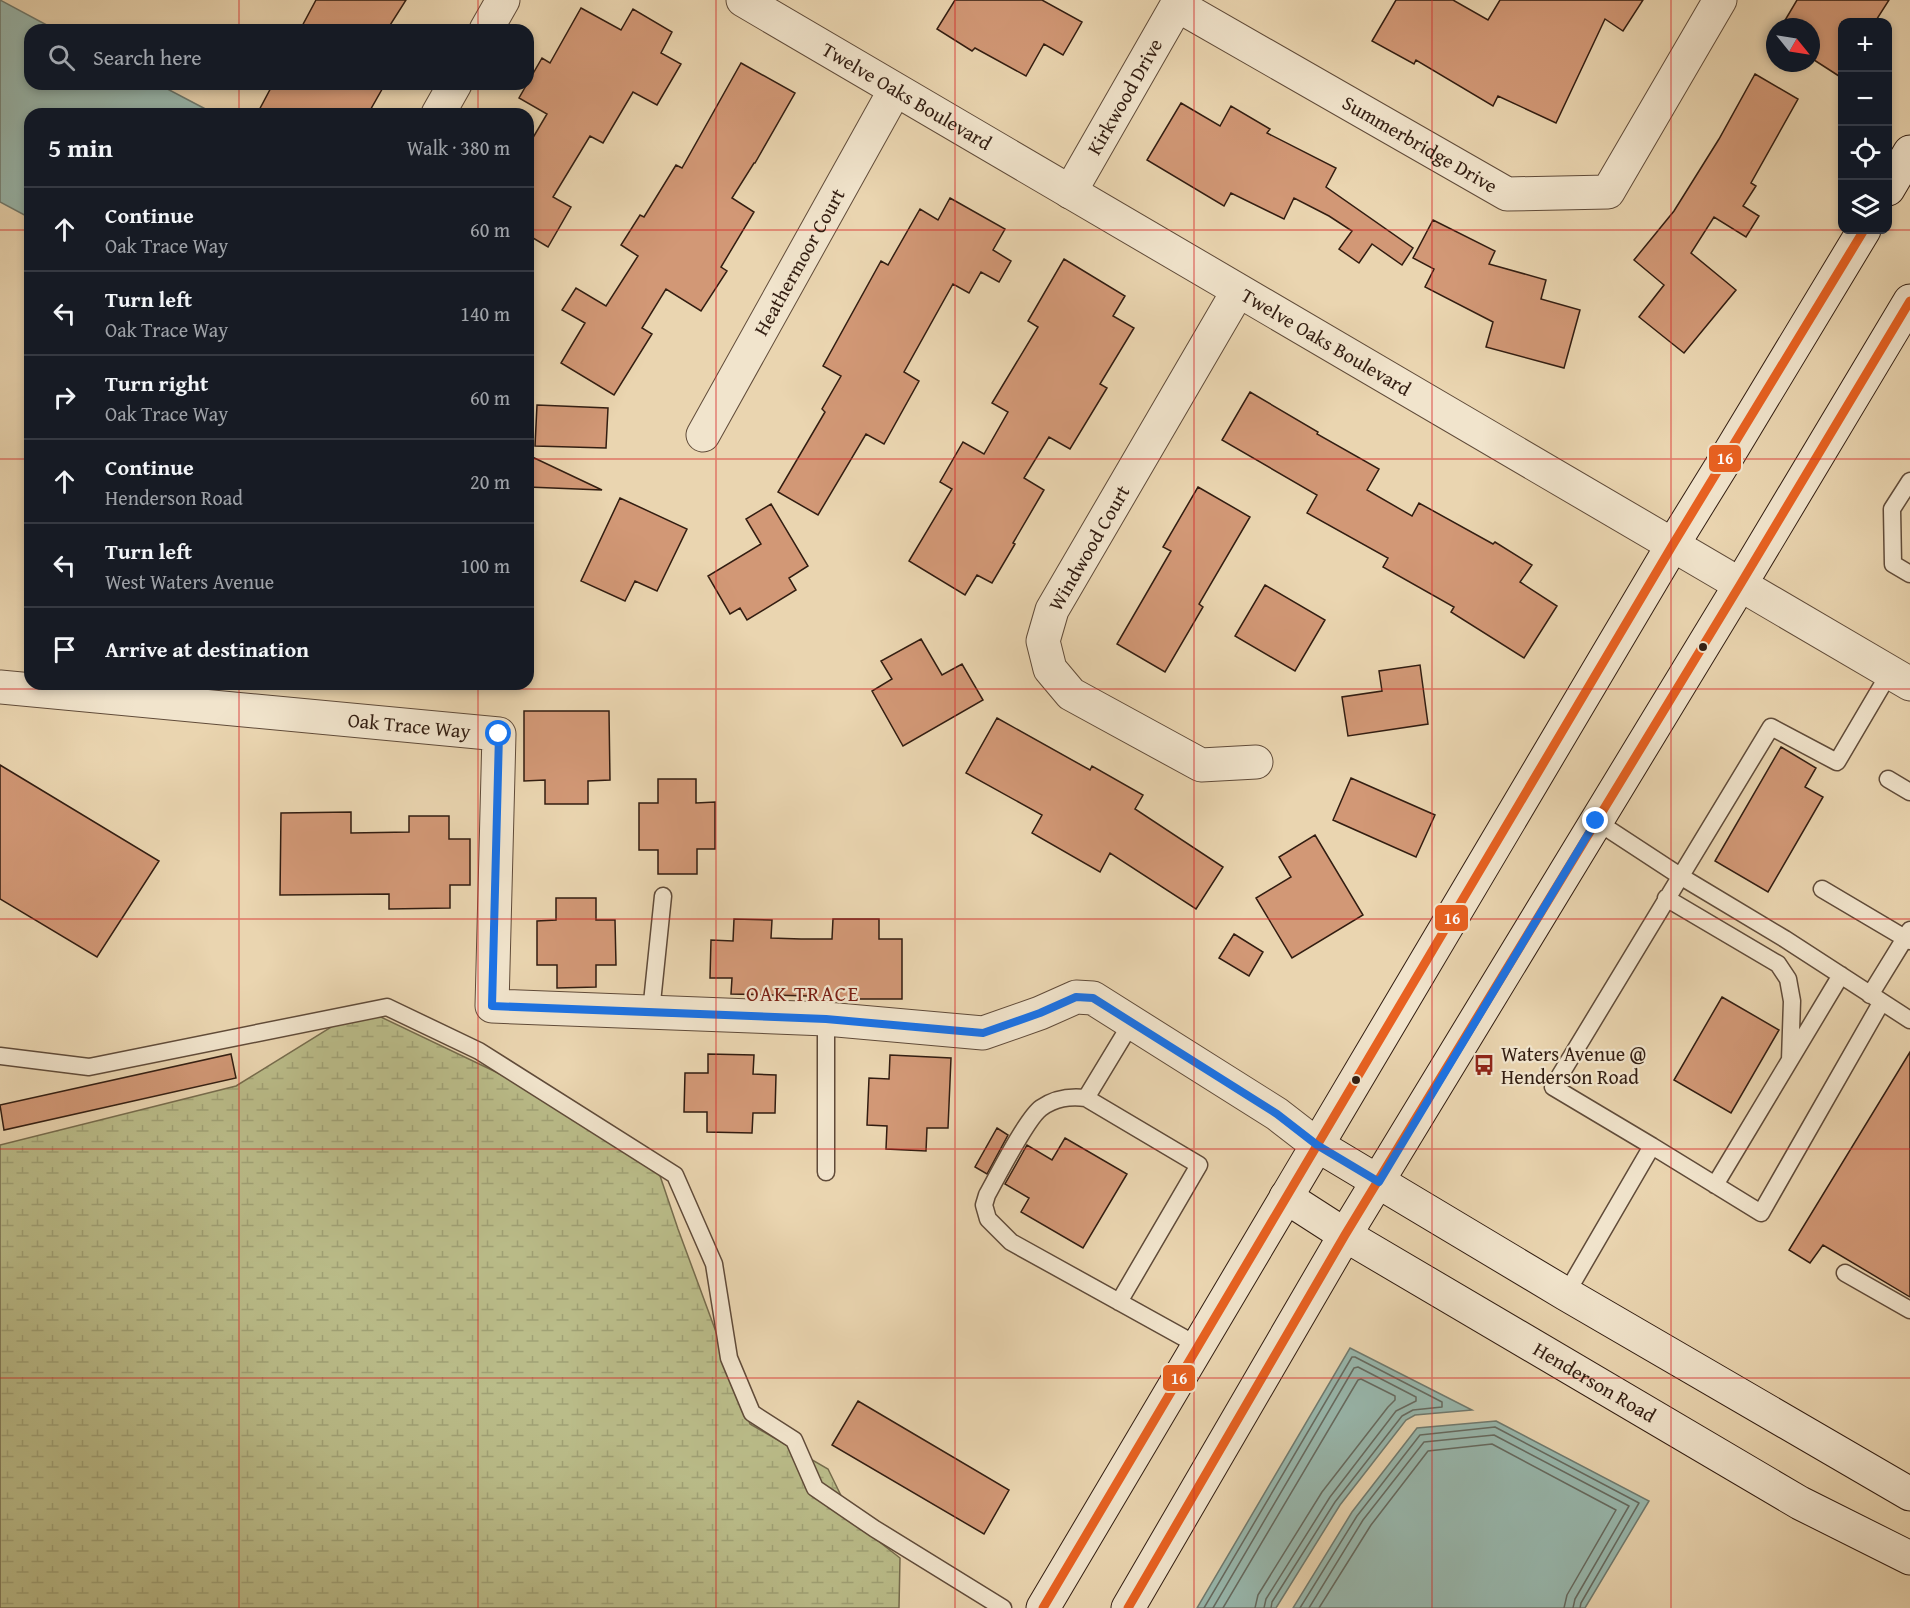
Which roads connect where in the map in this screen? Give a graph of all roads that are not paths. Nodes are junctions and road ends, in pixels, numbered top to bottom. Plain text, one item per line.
1 (503, 0) edge
2 (743, 0) edge
3 (1720, 0) edge
4 (1178, 3) edge
5 (489, 24) edge
6 (452, 90) edge
7 (895, 90) junction
8 (441, 108) edge
9 (1910, 152) edge
10 (1892, 181) edge
11 (1070, 192) junction
12 (1861, 234) edge
13 (1239, 291) junction
14 (1910, 301) edge
15 (703, 435) dead end
16 (1910, 481) edge
17 (1672, 546) junction
18 (1910, 574) edge
19 (1740, 585) junction
20 (1900, 678) edge
21 (0, 687) edge
22 (24, 689) edge
23 (32, 690) edge
24 (1256, 762) dead end
25 (1888, 779) dead end
26 (1910, 792) edge
27 (1596, 821) junction
28 (1680, 876) junction
29 (1822, 889) dead end
30 (663, 896) dead end
31 (1666, 898) junction
32 (1908, 937) edge
33 (1841, 975) junction
34 (1876, 999) junction
35 (651, 1012) junction
36 (826, 1019) junction
37 (1910, 1020) edge
38 (1132, 1022) junction
39 (0, 1056) edge
40 (1790, 1061) junction
41 (1086, 1098) junction
42 (1317, 1145) junction
43 (1652, 1146) junction
44 (826, 1172) dead end
45 (1379, 1182) junction
46 (1715, 1185) junction
47 (1286, 1197) junction
48 (1345, 1235) junction
49 (1845, 1273) dead end
50 (1566, 1294) junction
51 (1119, 1302) junction
52 (1910, 1310) edge
53 (1197, 1345) junction
54 (1910, 1494) edge
55 (1910, 1558) edge
56 (1003, 1608) edge
57 (1042, 1608) edge
58 (1128, 1608) edge

1 - 5 street
2 - 7 street, Twelve Oaks Boulevard
3 - 4 street, Summerbridge Drive
4 - 11 street, Kirkwood Drive
6 - 8 street
7 - 11 street, Twelve Oaks Boulevard
7 - 15 street, Heathermoor Court
9 - 10 street
11 - 13 street, Twelve Oaks Boulevard
12 - 17 street
13 - 17 street, Twelve Oaks Boulevard
13 - 24 street, Windwood Court
14 - 19 street
16 - 18 lane
17 - 19 street, Twelve Oaks Boulevard
17 - 42 street
19 - 20 street, Twelve Oaks Boulevard
19 - 27 street
20 - 28 lane
21 - 22 street, Oak Trace Way
23 - 35 street, Oak Trace Way
25 - 26 lane
27 - 28 lane
27 - 45 street
28 - 31 lane
28 - 33 lane
29 - 32 lane
30 - 35 lane
31 - 40 lane
31 - 43 lane
32 - 34 lane
33 - 34 lane
33 - 40 lane
34 - 37 lane
34 - 46 lane
35 - 36 street, Oak Trace Way
36 - 38 street, Oak Trace Way
36 - 44 lane
38 - 41 lane
38 - 42 street, Oak Trace Way
39 - 56 lane
40 - 46 lane
41 - 51 lane
41 - 51 lane
42 - 45 street
42 - 47 street
43 - 46 lane
43 - 50 lane
45 - 48 street
45 - 50 street
47 - 48 street, Henderson Road
47 - 53 street
48 - 55 street, Henderson Road
48 - 58 street
49 - 52 lane
50 - 54 street
51 - 53 lane
53 - 57 street

